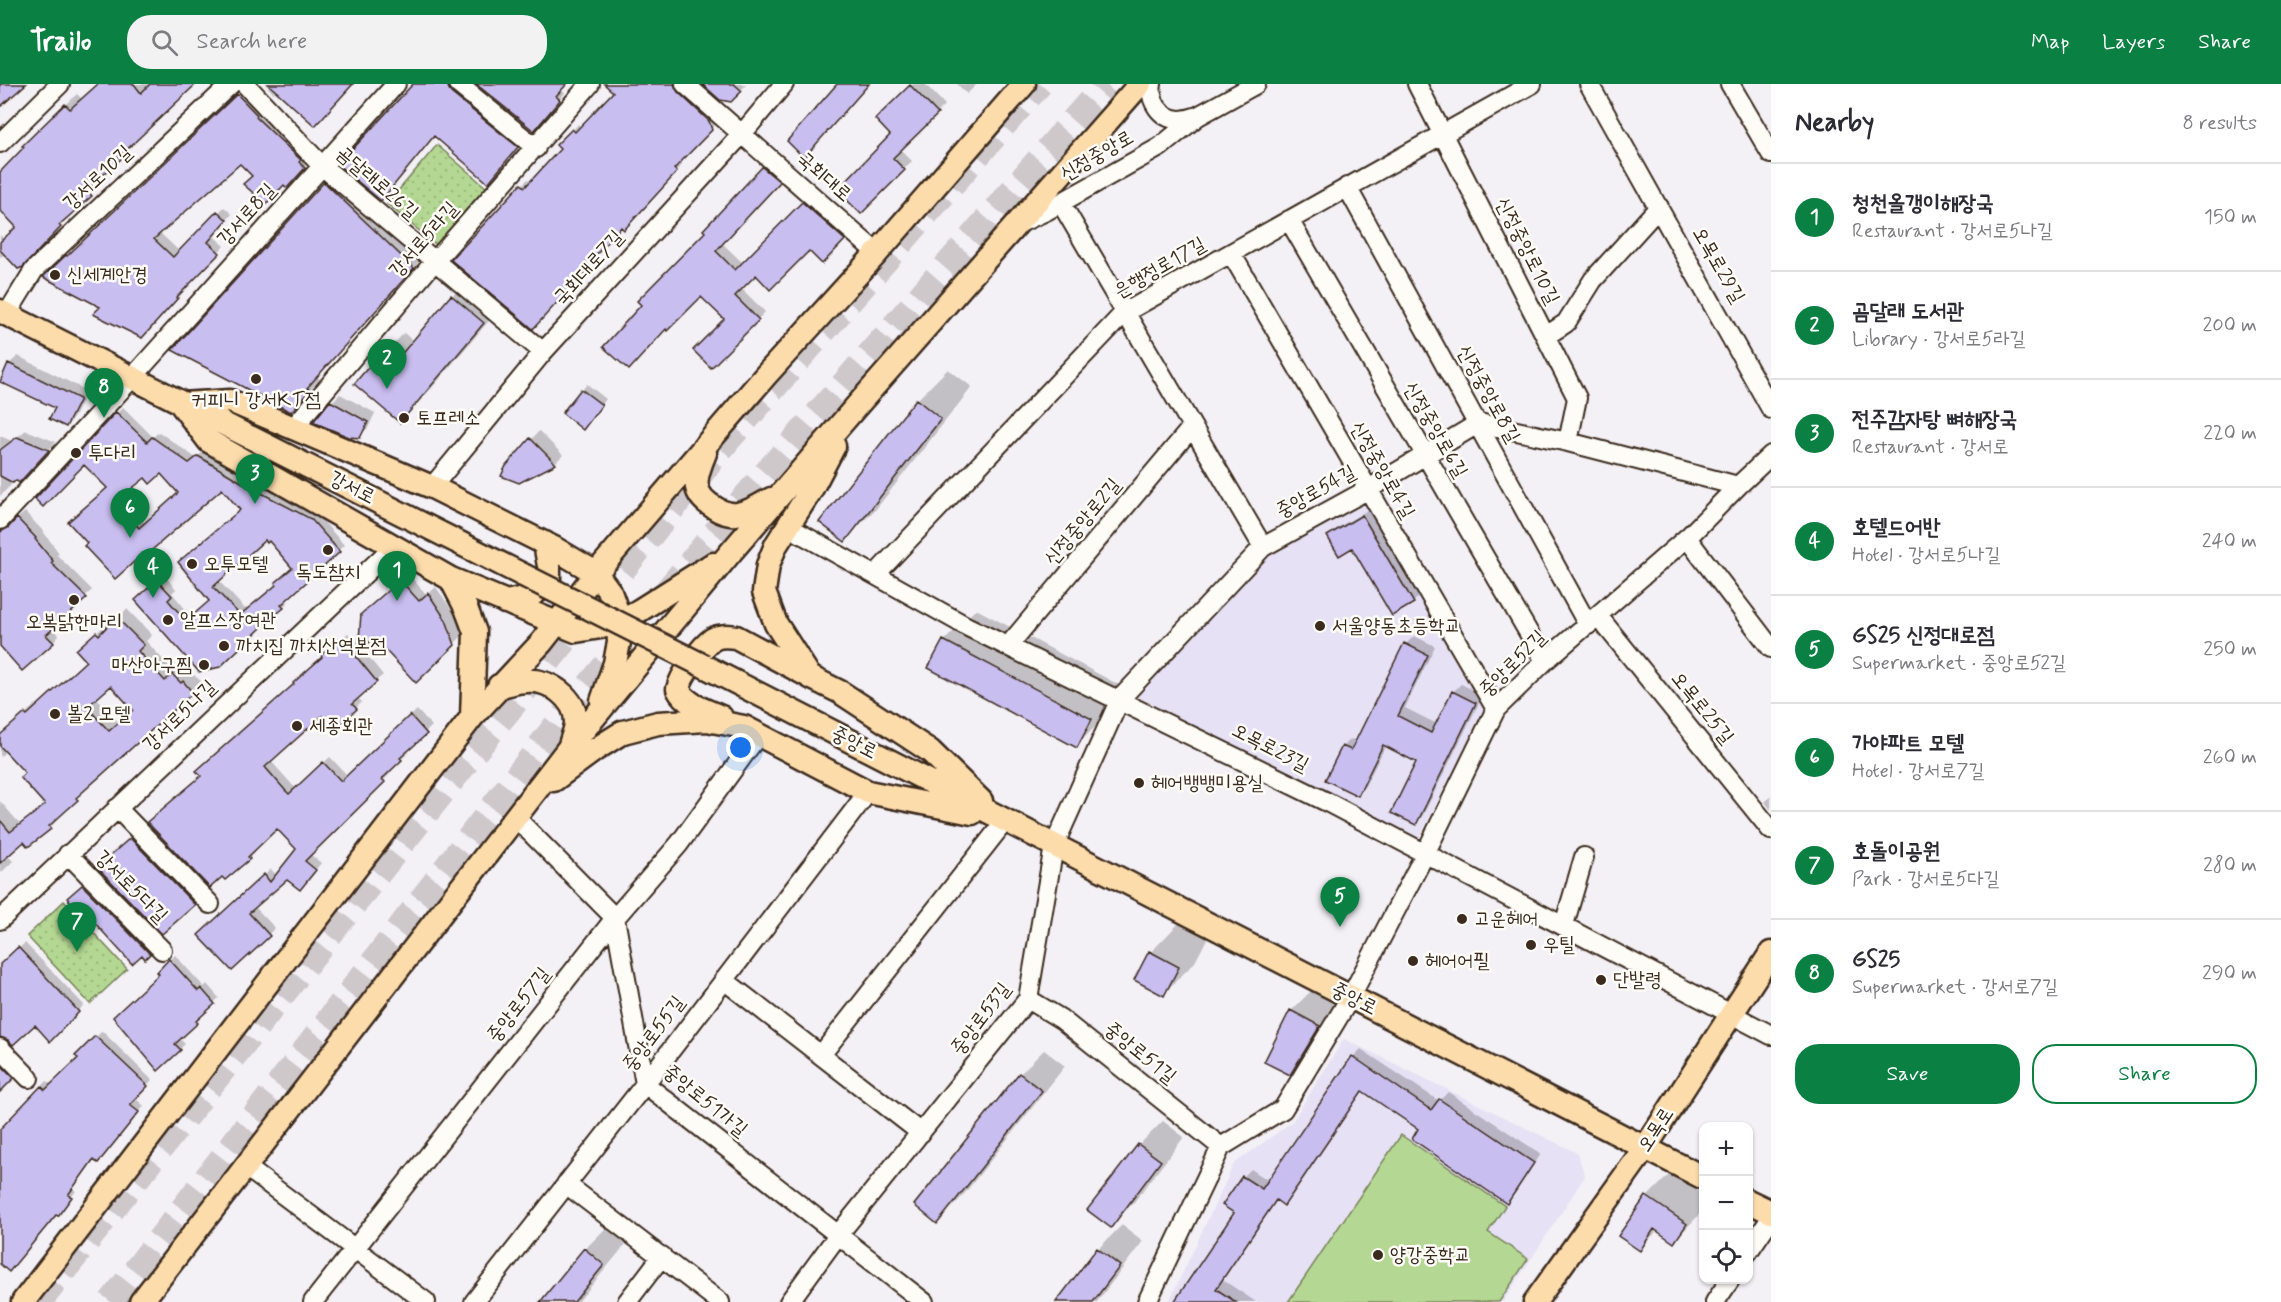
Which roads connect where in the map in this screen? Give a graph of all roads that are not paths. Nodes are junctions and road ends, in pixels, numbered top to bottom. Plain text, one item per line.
1 (60, 84) edge
2 (231, 84) edge
3 (245, 84) edge
4 (396, 84) edge
5 (458, 84) edge
6 (590, 84) edge
7 (685, 84) edge
8 (784, 84) edge
9 (1024, 84) edge
10 (1118, 84) edge
11 (1140, 84) edge
12 (1152, 84) edge
13 (1256, 84) edge
14 (1417, 84) edge
15 (1532, 84) edge
16 (1589, 84) edge
17 (1730, 84) edge
18 (1198, 116) junction
19 (1108, 119) junction
20 (741, 134) junction
21 (1442, 134) junction
22 (0, 144) edge
23 (536, 148) junction
24 (1771, 154) edge
25 (322, 166) junction
26 (1347, 187) junction
27 (1061, 203) junction
28 (1659, 207) junction
29 (1289, 220) junction
30 (1013, 226) junction
31 (877, 253) junction
32 (1231, 253) junction
33 (434, 262) junction
34 (4, 313) edge
35 (1124, 313) junction
36 (1546, 336) junction
37 (543, 352) junction
38 (132, 378) junction
39 (181, 404) junction
40 (854, 409) junction
41 (1771, 409) edge
42 (1479, 423) junction
43 (1192, 427) junction
44 (293, 428) junction
45 (712, 438) junction
46 (1568, 442) junction
47 (1771, 455) edge
48 (1424, 456) junction
49 (1738, 486) junction
50 (432, 487) junction
51 (1367, 490) junction
52 (783, 492) junction
53 (0, 520) edge
54 (788, 526) junction
55 (1687, 538) junction
56 (545, 543) junction
57 (393, 547) junction
58 (1263, 548) junction
59 (731, 552) junction
60 (588, 568) junction
61 (875, 576) junction
62 (451, 579) junction
63 (505, 602) junction
64 (1593, 620) junction
65 (618, 621) junction
66 (555, 624) junction
67 (1008, 645) junction
68 (1771, 648) edge
69 (1545, 661) junction
70 (704, 666) joint
71 (810, 677) junction
72 (499, 686) junction
73 (1119, 699) junction
74 (1496, 709) junction
75 (598, 714) junction
76 (472, 717) junction
77 (751, 731) junction
78 (568, 749) junction
79 (868, 792) junction
80 (529, 798) junction
81 (117, 808) junction
82 (515, 817) junction
83 (1002, 820) junction
84 (1771, 830) edge
85 (1054, 846) junction
86 (68, 854) junction
87 (1425, 854) junction
88 (1584, 857) dead end
89 (210, 904) dead end
90 (615, 918) junction
91 (0, 920) edge
92 (1564, 925) junction
93 (162, 950) dead end
94 (1771, 953) edge
95 (724, 980) junction
96 (1350, 998) junction
97 (1028, 999) junction
98 (1731, 1015) junction
99 (1771, 1035) edge
100 (0, 1048) edge
101 (821, 1055) junction
102 (29, 1078) dead end
103 (645, 1084) junction
104 (921, 1132) junction
105 (1221, 1147) junction
106 (1645, 1148) junction
107 (246, 1167) junction
108 (1700, 1176) edge
109 (566, 1184) junction
110 (1753, 1203) edge
111 (1771, 1212) edge
112 (1771, 1218) edge
113 (838, 1235) junction
114 (1753, 1245) edge
115 (355, 1249) junction
116 (662, 1257) junction
117 (1727, 1284) edge
118 (23, 1302) edge
119 (141, 1302) edge
120 (314, 1302) edge
121 (426, 1302) edge
122 (474, 1302) edge
123 (627, 1302) edge
124 (720, 1302) edge
125 (789, 1302) edge
126 (924, 1302) edge
127 (1147, 1302) edge
128 (1535, 1302) edge
129 (1715, 1302) edge

1 - 22 street
2 - 34 street, 강서로10길
3 - 25 street, 곰달래로26길
4 - 25 street, 강서로8길
5 - 23 street
6 - 23 street, 강서로5라길
7 - 20 street, 국회대로
8 - 20 street, 국회대로7길
9 - 31 main road
10 - 19 main road
11 - 19 main road
12 - 18 street, 신정중앙로
13 - 18 street, 신정중앙로
14 - 21 street, 신정중앙로10길
15 - 21 street, 은행정로17길
16 - 28 street, 오목로29길
17 - 24 street
18 - 27 street, 신정중앙로
19 - 30 main road
20 - 31 street, 국회대로
20 - 37 street, 국회대로7길
21 - 26 street, 은행정로17길
21 - 36 street, 신정중앙로10길
23 - 33 street, 강서로5라길
25 - 33 street, 곰달래로26길
25 - 38 street, 강서로8길
26 - 29 street, 은행정로17길
26 - 42 street, 신정중앙로8길
27 - 30 street, 신정중앙로
27 - 35 street
28 - 36 street
28 - 41 street, 오목로29길
29 - 32 street, 은행정로17길
29 - 48 street, 신정중앙로6길
30 - 40 main road
31 - 45 main road
32 - 35 street, 은행정로17길
32 - 51 street, 신정중앙로4길
33 - 37 street, 곰달래로26길
33 - 44 street, 강서로5라길
34 - 38 main road, 강서로
35 - 43 street
35 - 61 street, 은행정로17길
36 - 46 street, 신정중앙로10길
37 - 50 street, 국회대로7길
38 - 39 main road, 강서로
38 - 53 street, 강서로8길
39 - 44 main road
39 - 57 main road
39 - 70 main road, 강서로, bridge
40 - 52 main road
40 - 54 main road
42 - 46 street
42 - 48 street, 중앙로54길
42 - 64 street, 신정중앙로8길
43 - 58 street
43 - 67 street, 신정중앙로2길
44 - 50 main road
45 - 52 main road
45 - 60 main road
46 - 49 street
47 - 49 street, 중앙로52길
48 - 51 street, 중앙로54길
48 - 69 street, 신정중앙로6길
49 - 55 street, 중앙로52길
50 - 56 main road
51 - 58 street, 중앙로54길
51 - 74 street, 신정중앙로4길
52 - 59 main road
54 - 61 street, 오목로23길
54 - 71 main road
55 - 64 street, 중앙로52길
55 - 68 street
56 - 60 main road
56 - 63 main road
57 - 62 main road
57 - 81 street, 강서로5나길
58 - 73 street, 중앙로54길
59 - 65 main road
59 - 75 main road
60 - 65 main road
60 - 66 main road
61 - 67 street, 오목로23길
62 - 63 main road
62 - 76 main road
63 - 66 main road
64 - 69 street, 중앙로52길
64 - 84 street, 오목로25길
65 - 66 main road
65 - 75 main road
66 - 72 main road
67 - 73 street, 오목로23길
69 - 74 street, 중앙로52길
70 - 83 main road, 중앙로
71 - 77 main road
71 - 83 main road
72 - 76 main road
72 - 78 main road
73 - 85 street, 중앙로54길
73 - 87 street, 오목로23길
74 - 87 street, 중앙로52길
75 - 78 main road
76 - 118 main road
77 - 79 main road
77 - 80 main road
77 - 90 street, 중앙로57길
78 - 80 main road
79 - 83 main road
79 - 95 street, 중앙로55길
80 - 82 main road
81 - 86 street, 강서로5나길
81 - 89 street
82 - 90 street
82 - 107 main road
83 - 85 main road, 중앙로
83 - 101 street
85 - 96 main road, 중앙로
85 - 97 street, 중앙로53길
86 - 91 street, 강서로5나길
86 - 93 street, 강서로5다길
87 - 92 street, 오목로23길
87 - 96 street, 중앙로52길
88 - 92 street
90 - 103 street, 중앙로51가길
90 - 115 street, 중앙로57길
92 - 98 street, 오목로23길
94 - 98 main road, 오목로
95 - 101 street
95 - 103 street, 중앙로55길
96 - 105 street
96 - 106 main road, 중앙로
97 - 104 street, 중앙로53길
97 - 105 street, 중앙로51길
98 - 99 street, 오목로23길
98 - 106 main road, 오목로
100 - 102 street
101 - 104 street
103 - 109 street, 중앙로55길
103 - 113 street, 중앙로51가길
104 - 113 street, 중앙로53길
105 - 127 street
106 - 108 main road, 중앙로
106 - 128 main road, 오목로
107 - 115 street
107 - 119 main road
109 - 116 street
109 - 122 street, 중앙로55길
110 - 111 main road
112 - 114 street
113 - 125 street, 중앙로53길
113 - 126 street, 중앙로51가길
115 - 120 street, 중앙로57길
115 - 121 street
116 - 123 street
116 - 124 street
117 - 129 street

